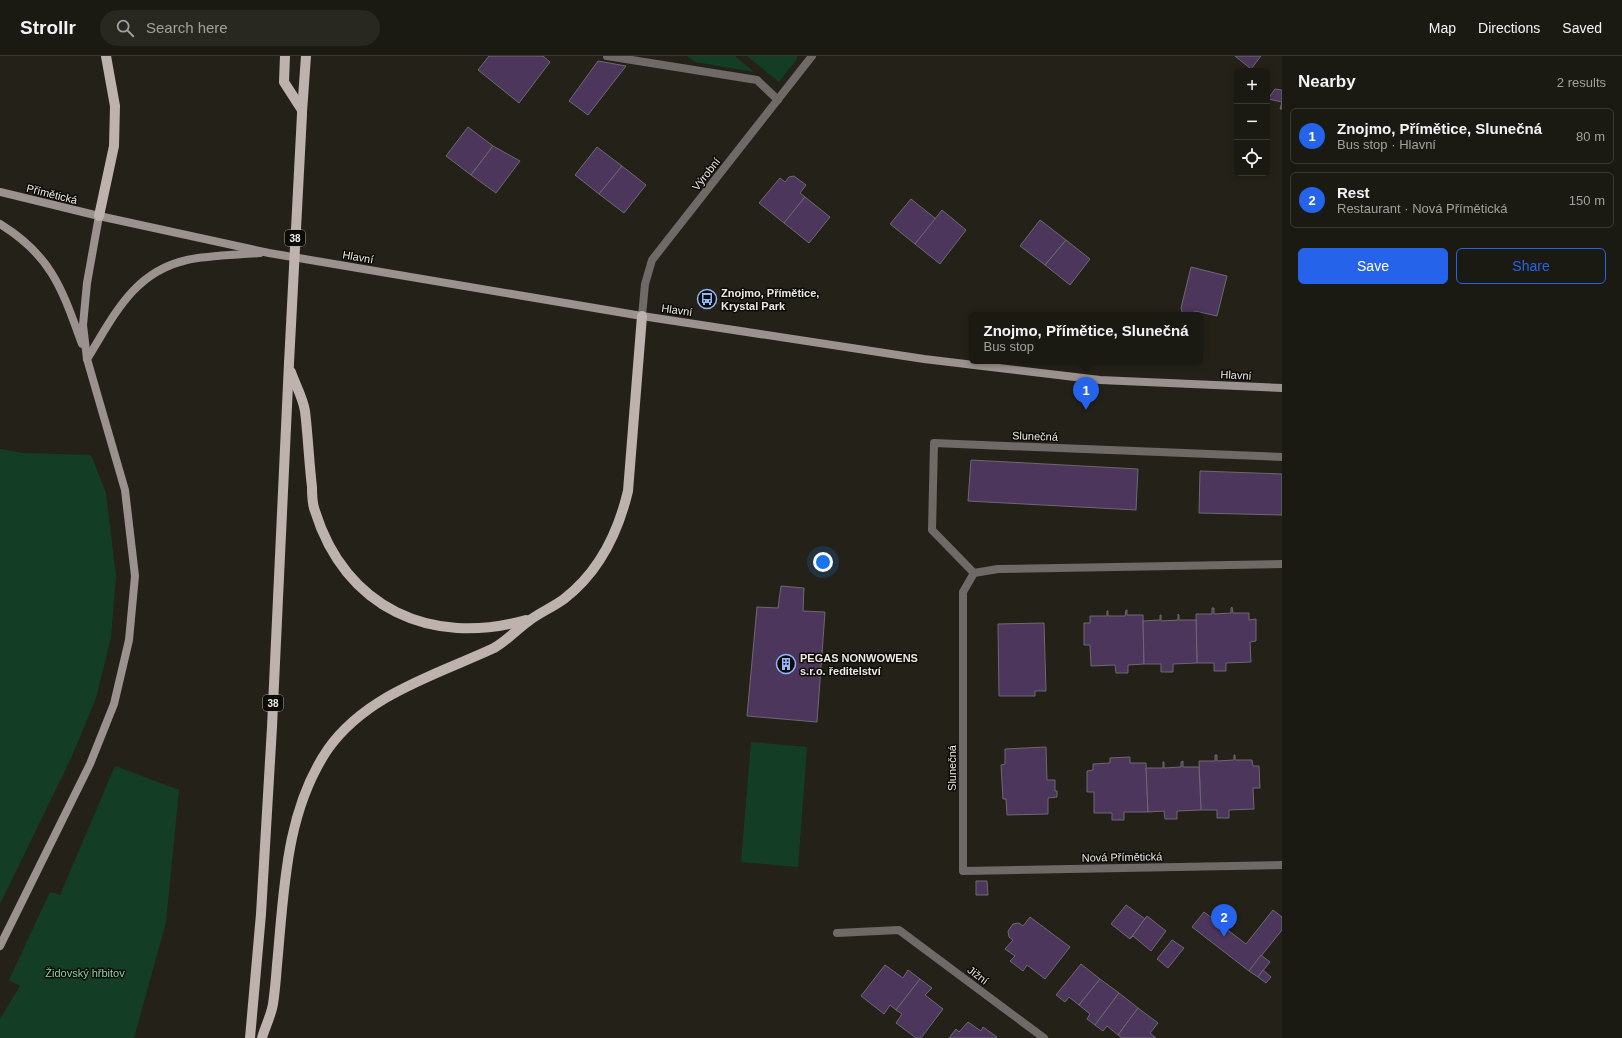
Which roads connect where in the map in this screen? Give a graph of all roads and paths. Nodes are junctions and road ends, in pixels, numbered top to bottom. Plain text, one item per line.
1 (106, 56) edge
2 (285, 56) edge
3 (306, 56) edge
4 (607, 56) edge
5 (812, 56) edge
6 (778, 100) junction
7 (302, 112) junction
8 (0, 192) edge
9 (99, 216) junction
10 (0, 224) edge
11 (269, 253) junction
12 (642, 316) junction
13 (87, 359) junction
14 (289, 365) junction
15 (1282, 388) edge
16 (1282, 458) edge
17 (1282, 564) edge
18 (974, 573) junction
19 (532, 618) junction
20 (1282, 865) edge
21 (963, 872) joint
22 (838, 934) dead end
23 (0, 946) edge
24 (250, 1038) edge
25 (262, 1038) edge
26 (1044, 1038) edge

1 - 9 main road
2 - 7 main road
3 - 7 main road, 38
4 - 6 street
5 - 6 street, Výrobní
6 - 12 street, Výrobní
7 - 14 main road, 38, bridge
8 - 9 main road, Přímětická
9 - 11 main road, Hlavní
9 - 13 main road
10 - 13 main road
11 - 12 main road, Hlavní
11 - 13 main road
12 - 15 main road, Hlavní
12 - 19 main road
13 - 23 main road
14 - 19 main road
14 - 24 main road, 38
16 - 18 street, Slunečná
17 - 18 street
18 - 21 street, Slunečná
19 - 25 main road
20 - 21 street, Nová Přímětická
22 - 26 street, Jižní

